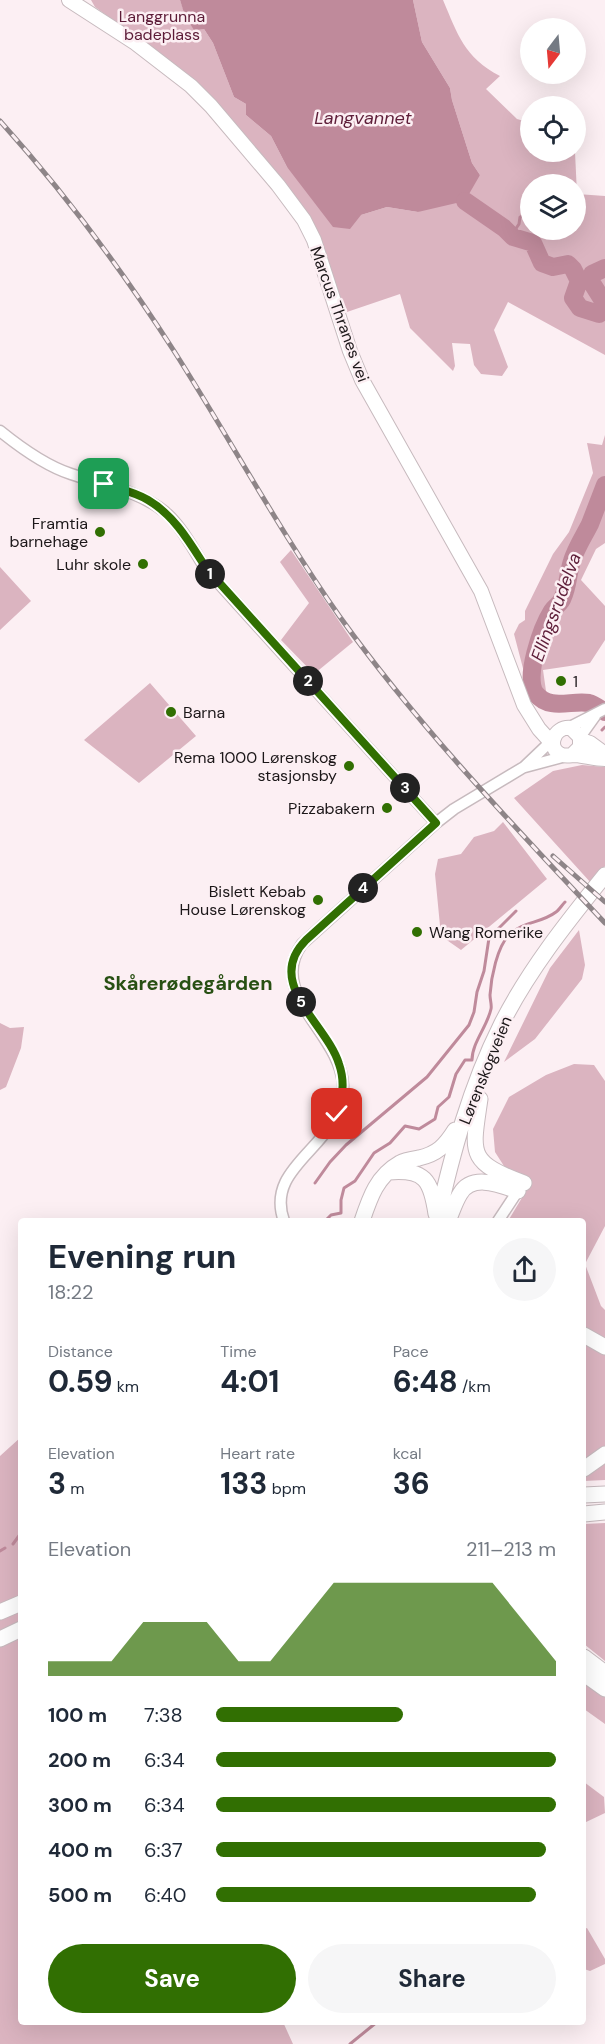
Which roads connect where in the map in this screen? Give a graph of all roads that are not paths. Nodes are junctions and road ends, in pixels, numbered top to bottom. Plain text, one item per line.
1 (69, 0) edge
2 (82, 0) edge
3 (110, 26) junction
4 (0, 431) edge
5 (599, 713) edge
6 (532, 717) junction
7 (565, 728) junction
8 (581, 738) junction
9 (553, 742) junction
10 (605, 754) edge
11 (569, 755) junction
12 (605, 759) edge
13 (524, 767) junction
14 (436, 823) junction
15 (605, 874) edge
16 (605, 884) edge
17 (475, 1098) junction
18 (389, 1172) junction
19 (521, 1187) junction
20 (367, 1205) junction
21 (284, 1218) edge
22 (363, 1218) edge
23 (370, 1218) edge
24 (436, 1218) edge
25 (438, 1218) edge
26 (448, 1218) edge
27 (449, 1218) edge
28 (500, 1218) edge
29 (586, 1336) edge
30 (605, 1347) edge
31 (605, 1454) edge
32 (586, 1468) edge
33 (605, 1494) edge
34 (586, 1495) edge
35 (605, 1512) edge
36 (586, 1514) edge
37 (18, 1604) edge
38 (0, 1612) edge
39 (18, 1630) edge
40 (0, 1639) edge
41 (586, 1659) edge
42 (605, 1673) edge
43 (586, 1675) edge
44 (605, 1689) edge

1 - 3 main road, Marcus Thranes vei
2 - 3 main road, Marcus Thranes vei
3 - 6 main road, Marcus Thranes vei
4 - 14 street
5 - 7 street
5 - 8 street
6 - 7 main road
6 - 9 main road, Marcus Thranes vei
7 - 8 main road
7 - 9 main road
8 - 10 main road
8 - 11 main road
9 - 11 main road
9 - 13 street
11 - 12 main road
11 - 13 street
13 - 14 street
14 - 21 street
15 - 17 highway, Lørenskogveien
16 - 17 highway, Lørenskogveien
17 - 18 highway
17 - 19 highway
17 - 25 highway, Lørenskogveien
17 - 26 highway, Lørenskogveien
18 - 20 highway
18 - 24 highway
19 - 27 highway
19 - 28 street
20 - 22 highway
20 - 23 highway
29 - 30 highway
31 - 32 highway
33 - 34 highway
35 - 36 highway
37 - 38 highway
39 - 40 highway
41 - 42 highway
43 - 44 highway

